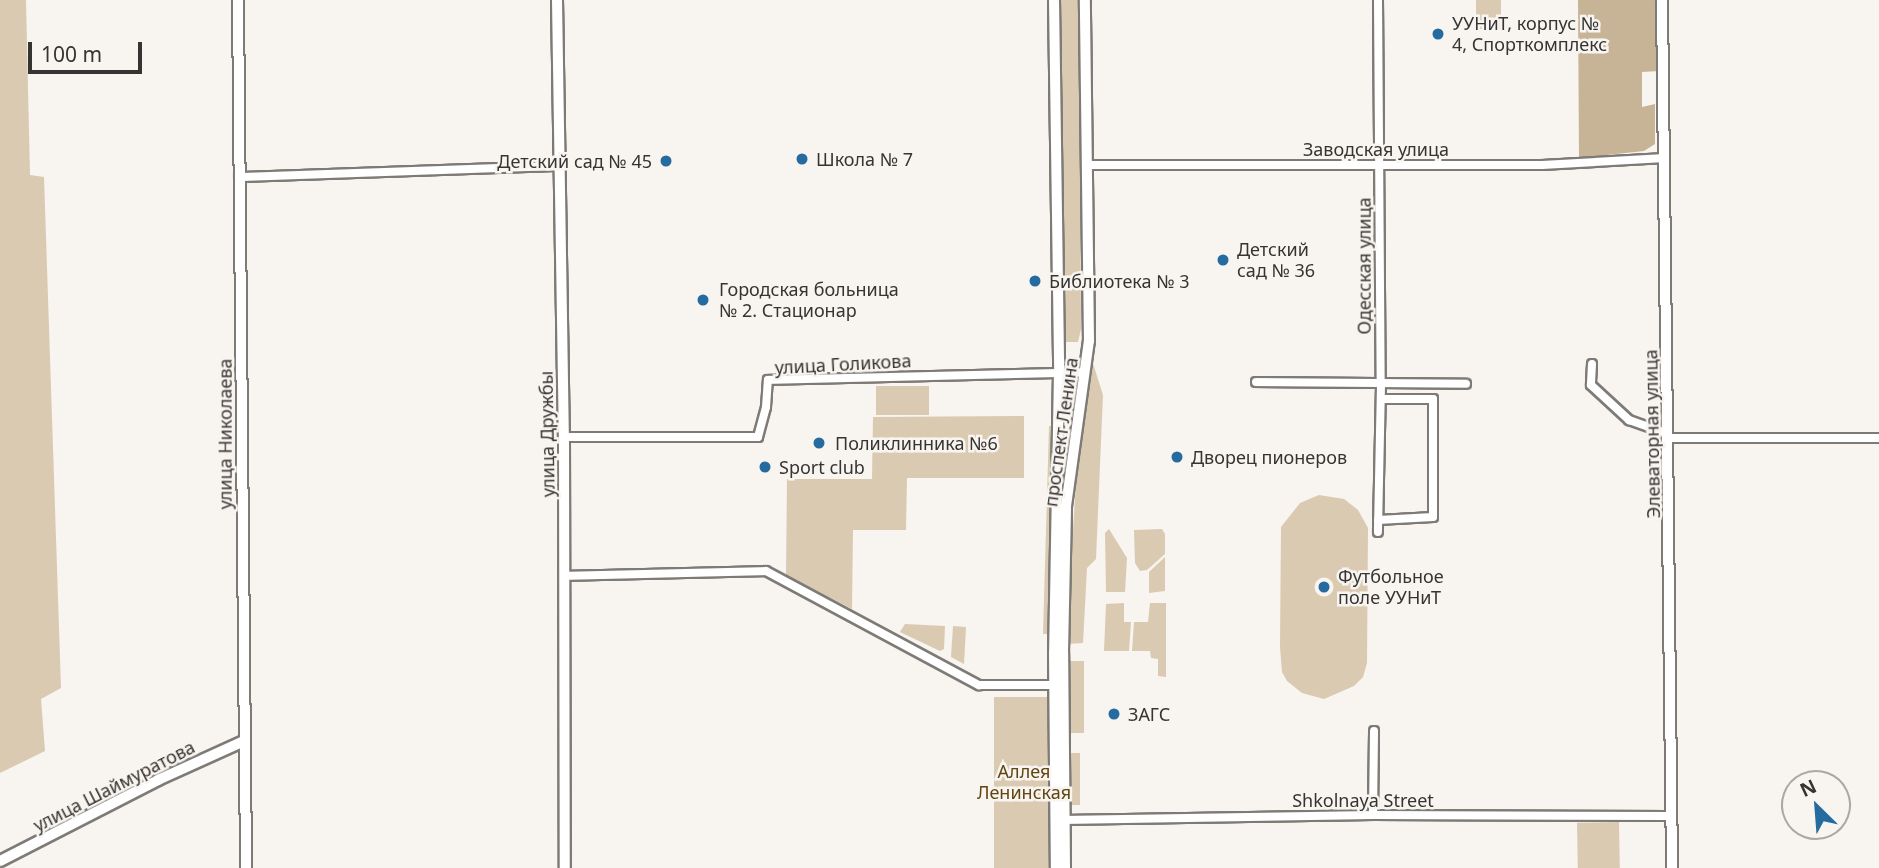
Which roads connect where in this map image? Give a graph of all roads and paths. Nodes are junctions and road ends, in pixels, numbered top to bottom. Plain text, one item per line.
1 (238, 0) edge
2 (557, 0) edge
3 (1054, 0) edge
4 (1085, 0) edge
5 (1378, 0) edge
6 (1662, 0) edge
7 (1665, 158) junction
8 (1380, 163) junction
9 (1088, 165) junction
10 (559, 166) junction
11 (239, 177) junction
12 (1592, 364) dead end
13 (1059, 372) junction
14 (1085, 372) junction
15 (1256, 382) dead end
16 (1466, 384) dead end
17 (1381, 385) junction
18 (1381, 399) junction
19 (1668, 436) junction
20 (564, 438) junction
21 (1879, 438) edge
22 (1378, 520) junction
23 (1378, 532) dead end
24 (564, 576) junction
25 (1059, 685) junction
26 (1374, 731) dead end
27 (244, 741) junction
28 (1373, 815) junction
29 (1671, 816) junction
30 (1060, 820) junction
31 (0, 861) edge
32 (246, 868) edge
33 (565, 868) edge
34 (1056, 868) edge
35 (1065, 868) edge
36 (1672, 868) edge

1 - 11 main road, улица Николаева
2 - 10 main road, улица Дружбы
3 - 13 main road, проспект Ленина
4 - 9 main road, проспект Ленина
5 - 8 street, Одесская улица
6 - 7 main road, Элеваторная улица
7 - 8 street, Заводская улица
7 - 19 main road, Элеваторная улица
8 - 9 street, Заводская улица
8 - 17 street, Одесская улица
9 - 14 main road, проспект Ленина
10 - 11 street
10 - 20 main road, улица Дружбы
11 - 27 main road, улица Николаева
12 - 19 street
13 - 14 street, улица Голикова
13 - 20 street, улица Голикова
13 - 25 main road, проспект Ленина
14 - 25 main road, проспект Ленина
15 - 17 street
16 - 17 street
17 - 18 street, Одесская улица
18 - 22 street, Одесская улица
18 - 22 street
19 - 21 street
19 - 29 main road, Элеваторная улица
20 - 24 main road, улица Дружбы
22 - 23 street, Одесская улица
24 - 25 street
24 - 33 main road, улица Дружбы
25 - 30 main road, проспект Ленина
26 - 28 street
27 - 31 main road, улица Шаймуратова
27 - 32 main road, улица Николаева
28 - 29 street, Shkolnaya Street
28 - 30 street, Shkolnaya Street
29 - 36 main road, Элеваторная улица
30 - 34 main road, проспект Ленина
30 - 35 main road, проспект Ленина

